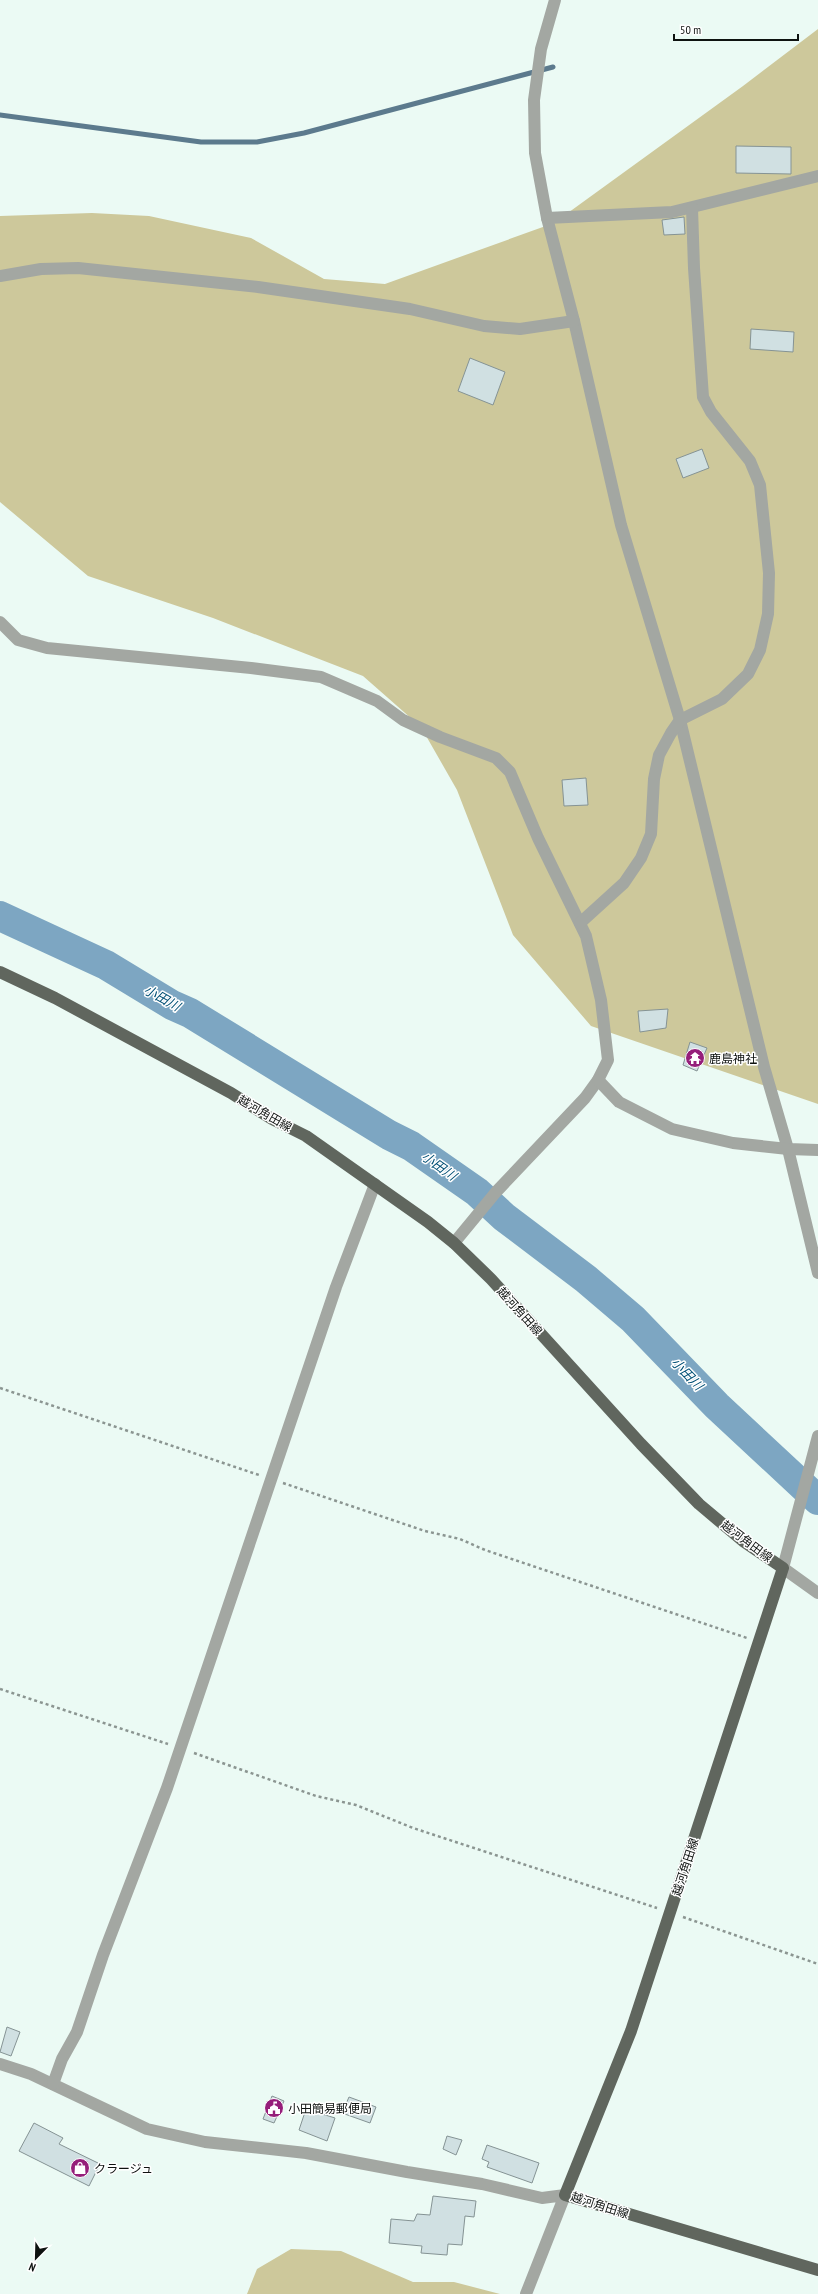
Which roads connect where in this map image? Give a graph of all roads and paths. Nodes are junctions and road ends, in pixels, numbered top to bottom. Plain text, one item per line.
1 (554, 0) edge
2 (818, 176) edge
3 (692, 208) junction
4 (547, 218) junction
5 (0, 276) edge
6 (574, 321) junction
7 (0, 622) edge
8 (680, 720) junction
9 (580, 923) junction
10 (0, 972) edge
11 (598, 1080) junction
12 (788, 1149) junction
13 (818, 1150) edge
14 (375, 1184) junction
15 (454, 1243) junction
16 (818, 1273) edge
17 (0, 1388) edge
18 (818, 1436) edge
19 (271, 1479) junction
20 (783, 1568) junction
21 (818, 1593) edge
22 (759, 1642) junction
23 (0, 1690) edge
24 (181, 1748) junction
25 (670, 1913) junction
26 (818, 1964) edge
27 (0, 2064) edge
28 (53, 2084) junction
29 (565, 2195) junction
30 (818, 2270) edge
31 (526, 2294) edge

1 - 4 street
2 - 3 street
3 - 4 street
3 - 8 street
4 - 6 street
5 - 6 street
6 - 8 street
7 - 9 street
8 - 9 street
8 - 12 street
9 - 11 street
10 - 14 main road, 越河角田線
11 - 12 street
11 - 15 street
12 - 13 street
12 - 16 street
14 - 15 main road, 越河角田線
14 - 19 street
15 - 20 main road, 越河角田線
17 - 19 path
18 - 20 street
19 - 22 path
19 - 24 street
20 - 21 street
20 - 22 main road, 越河角田線
22 - 25 main road, 越河角田線
23 - 24 path
24 - 25 path
24 - 28 street
25 - 26 path
25 - 29 main road, 越河角田線
27 - 28 street
28 - 29 street
29 - 30 main road, 越河角田線
29 - 31 street

